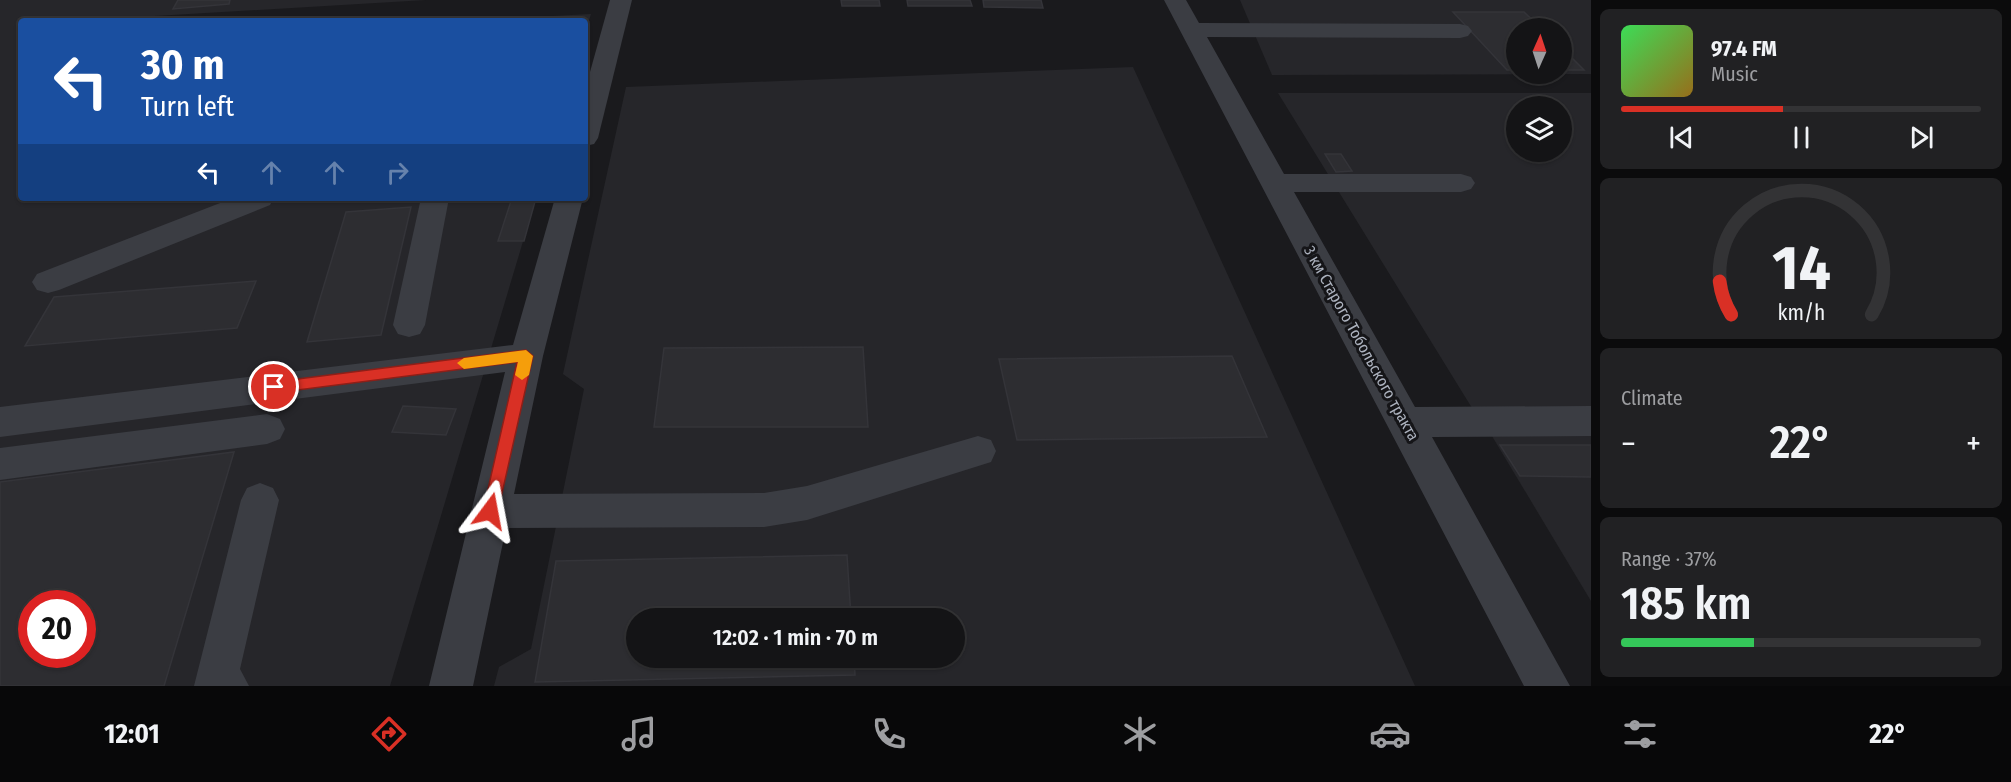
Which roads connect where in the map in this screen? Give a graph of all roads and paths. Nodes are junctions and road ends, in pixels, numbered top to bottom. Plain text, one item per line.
1 (621, 0) edge
2 (1175, 0) edge
3 (1191, 30) junction
4 (1460, 31) dead end
5 (588, 126) edge
6 (1274, 183) junction
7 (1461, 183) dead end
8 (252, 201) edge
9 (434, 201) edge
10 (568, 201) edge
11 (48, 282) dead end
12 (409, 325) dead end
13 (526, 356) junction
14 (1591, 421) edge
15 (0, 422) edge
16 (1405, 422) junction
17 (267, 429) dead end
18 (978, 451) dead end
19 (0, 464) edge
20 (260, 500) dead end
21 (490, 511) junction
22 (227, 686) edge
23 (451, 686) edge
24 (1548, 686) edge

1 - 5 street
2 - 3 street, 3 км Старого Тобольского тракта
3 - 4 street
3 - 6 street, 3 км Старого Тобольского тракта
6 - 7 street
6 - 16 street, 3 км Старого Тобольского тракта
8 - 11 street
9 - 12 street
10 - 13 street
13 - 15 street
13 - 21 street
14 - 16 street
16 - 24 street, 3 км Старого Тобольского тракта
17 - 19 street
18 - 21 street
20 - 22 street
21 - 23 street

